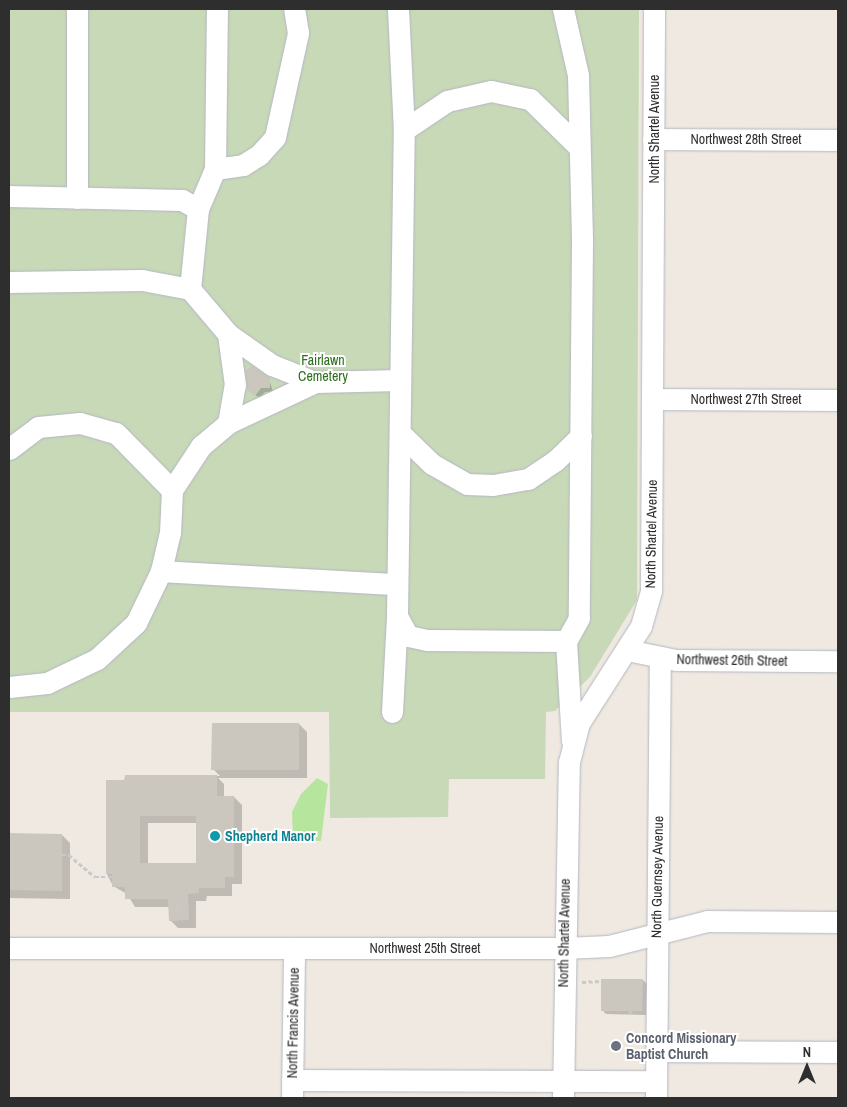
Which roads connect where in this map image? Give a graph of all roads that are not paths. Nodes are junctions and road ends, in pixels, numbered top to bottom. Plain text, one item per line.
1 (77, 9) edge
2 (217, 9) edge
3 (294, 9) edge
4 (398, 9) edge
5 (563, 9) edge
6 (654, 9) edge
7 (404, 130) junction
8 (654, 139) junction
9 (838, 140) edge
10 (578, 146) junction
11 (214, 169) junction
12 (9, 196) edge
13 (77, 198) junction
14 (198, 209) junction
15 (9, 282) edge
16 (190, 289) junction
17 (228, 334) junction
18 (400, 380) junction
19 (315, 382) junction
20 (653, 399) junction
21 (838, 400) edge
22 (228, 423) junction
23 (402, 434) junction
24 (581, 436) junction
25 (9, 449) edge
26 (172, 490) junction
27 (161, 571) junction
28 (396, 584) junction
29 (397, 616) junction
30 (566, 641) junction
31 (627, 650) junction
32 (660, 657) junction
33 (838, 661) edge
34 (9, 687) edge
35 (392, 712) dead end
36 (572, 743) junction
37 (838, 922) edge
38 (656, 934) junction
39 (9, 948) edge
40 (294, 948) junction
41 (564, 948) junction
42 (656, 1051) junction
43 (838, 1052) edge
44 (292, 1089) edge
45 (563, 1089) edge
46 (656, 1090) edge

1 - 13 street
2 - 11 street
3 - 11 street
4 - 7 street
5 - 10 street
6 - 8 street, North Shartel Avenue
7 - 10 street
7 - 18 street
8 - 9 street, Northwest 28th Street
8 - 20 street, North Shartel Avenue
10 - 24 street
11 - 14 street
12 - 13 street
13 - 14 street
14 - 16 street
15 - 16 street
16 - 17 street
17 - 19 street
17 - 22 street
18 - 19 street
18 - 23 street
19 - 22 street
20 - 21 street, Northwest 27th Street
20 - 31 street, North Shartel Avenue
22 - 26 street
23 - 24 street
23 - 28 street
24 - 30 street
25 - 26 street
26 - 27 street
27 - 28 street
27 - 34 street
28 - 29 street
29 - 30 street
29 - 35 street
30 - 36 street
31 - 32 street, Northwest 26th Street
31 - 36 street, North Shartel Avenue
32 - 33 street, Northwest 26th Street
32 - 38 street, North Guernsey Avenue
36 - 41 street, North Shartel Avenue
37 - 38 street, Northwest 25th Street
38 - 41 street, Northwest 25th Street
38 - 42 street, North Guernsey Avenue
39 - 40 street, Northwest 25th Street
40 - 41 street, Northwest 25th Street
40 - 44 street, North Francis Avenue
41 - 45 street, North Shartel Avenue
42 - 43 street
42 - 46 street, North Guernsey Avenue
44 - 45 street
45 - 46 street

